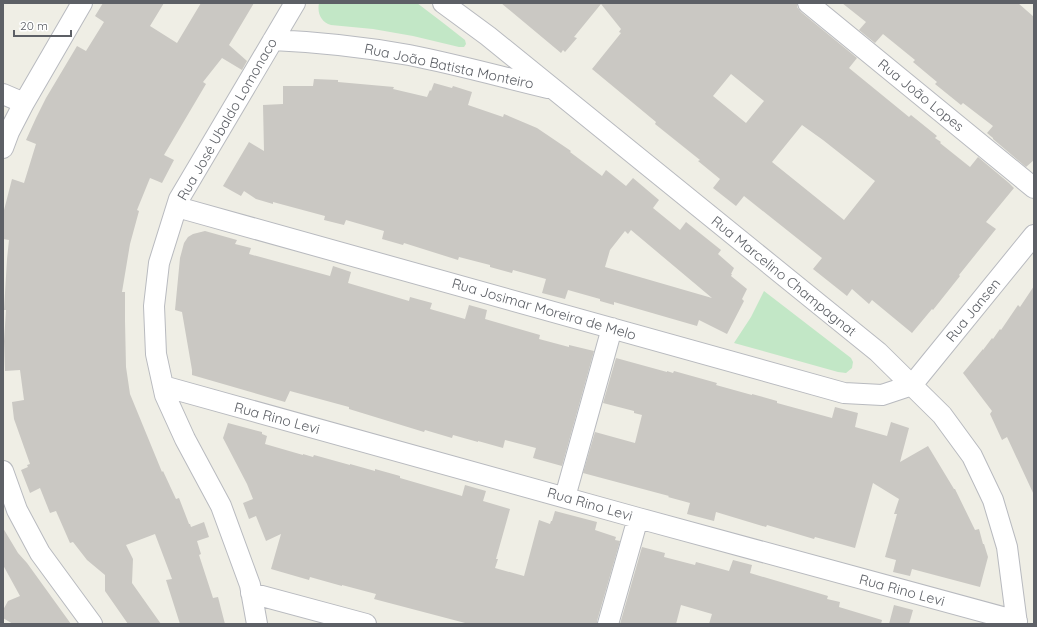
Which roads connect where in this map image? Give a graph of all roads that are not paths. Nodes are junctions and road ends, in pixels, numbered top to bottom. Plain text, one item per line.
1 (82, 3) edge
2 (295, 3) edge
3 (443, 3) edge
4 (808, 3) edge
5 (273, 40) junction
6 (552, 89) junction
7 (3, 94) edge
8 (24, 103) junction
9 (3, 148) edge
10 (1034, 188) edge
11 (177, 207) junction
12 (1034, 235) edge
13 (612, 328) junction
14 (912, 385) junction
15 (163, 386) junction
16 (3, 471) edge
17 (565, 497) junction
18 (638, 518) junction
19 (251, 593) junction
20 (1017, 622) edge
21 (92, 624) edge
22 (257, 624) edge
23 (366, 624) edge
24 (608, 624) edge

1 - 8 street
2 - 5 street, Rua José Ubaldo Lomonaco
3 - 6 street, Rua Marcelino Champagnat
4 - 10 street, Rua João Lopes
5 - 6 street, Rua João Batista Monteiro
5 - 11 street, Rua José Ubaldo Lomonaco
6 - 14 street, Rua Marcelino Champagnat
7 - 8 street
8 - 9 street
11 - 13 street, Rua Josimar Moreira de Melo
11 - 15 street, Rua José Ubaldo Lomonaco
12 - 14 street, Rua Jansen
13 - 14 street, Rua Josimar Moreira de Melo
13 - 17 street
14 - 20 street, Rua Marcelino Champagnat
15 - 17 street, Rua Rino Levi
15 - 19 street, Rua José Ubaldo Lomonaco
16 - 21 street
17 - 18 street, Rua Rino Levi
18 - 20 street, Rua Rino Levi
18 - 24 street
19 - 22 street, Rua José Ubaldo Lomonaco
19 - 23 street

